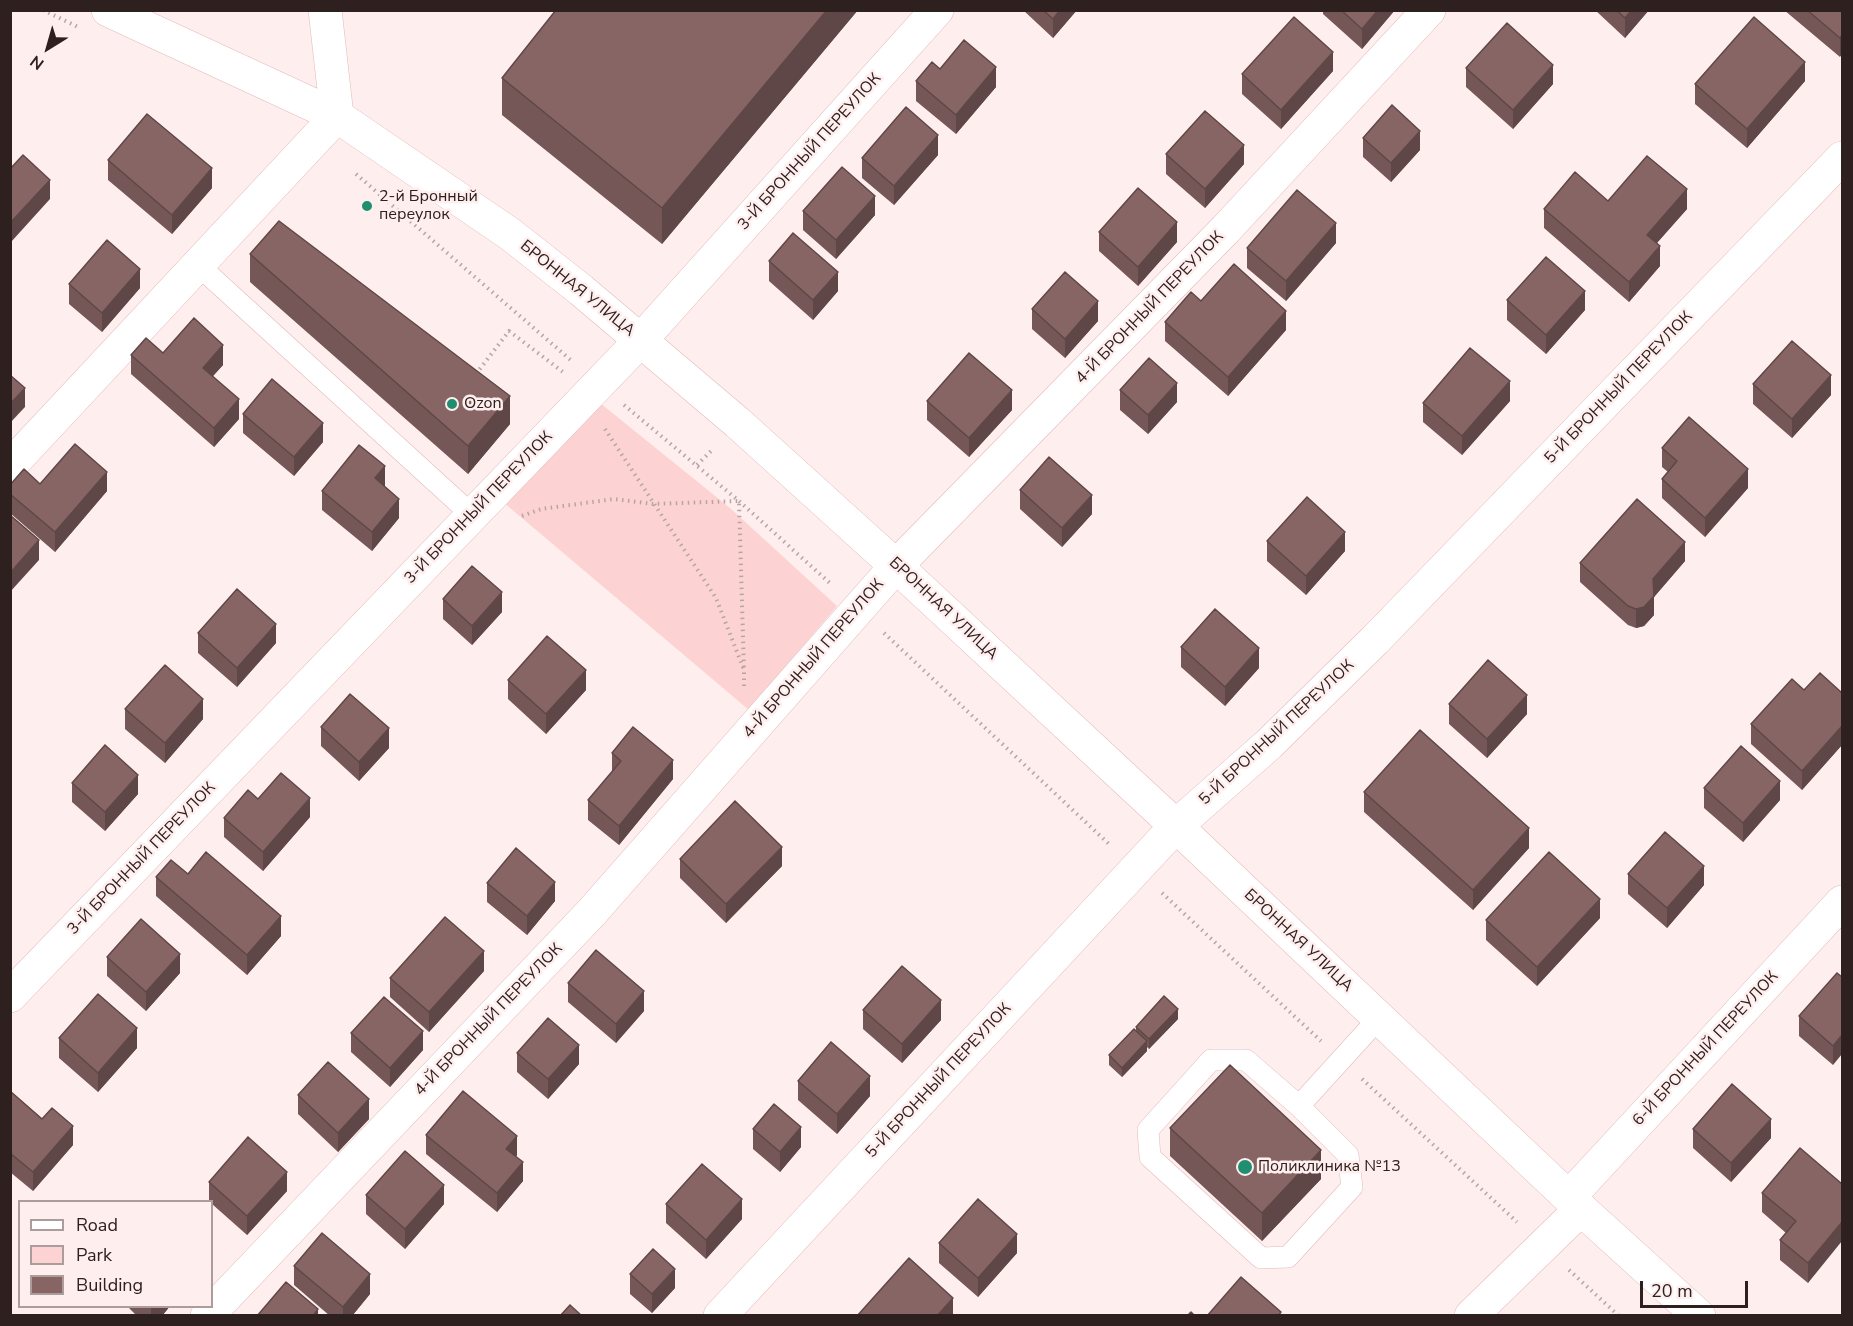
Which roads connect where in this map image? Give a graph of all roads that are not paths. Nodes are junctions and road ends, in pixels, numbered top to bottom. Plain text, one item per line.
1 (108, 10) edge
2 (325, 10) edge
3 (937, 10) edge
4 (1429, 10) edge
5 (337, 116) junction
6 (1842, 158) edge
7 (198, 264) junction
8 (640, 340) junction
9 (10, 466) edge
10 (472, 515) junction
11 (896, 566) junction
12 (1176, 826) junction
13 (1842, 902) edge
14 (10, 996) edge
15 (1379, 1018) junction
16 (1299, 1106) junction
17 (1575, 1203) junction
18 (207, 1316) edge
19 (720, 1316) edge
20 (1471, 1316) edge
21 (1699, 1316) edge

1 - 5 street, БРОННАЯ УЛИЦА
2 - 5 street
3 - 8 street, 3-Й БРОННЫЙ ПЕРЕУЛОК
4 - 11 street, 4-Й БРОННЫЙ ПЕРЕУЛОК
5 - 7 street
5 - 8 street, БРОННАЯ УЛИЦА
6 - 12 street, 5-Й БРОННЫЙ ПЕРЕУЛОК
7 - 9 street
7 - 10 lane
8 - 10 street, 3-Й БРОННЫЙ ПЕРЕУЛОК
8 - 11 street, БРОННАЯ УЛИЦА
10 - 14 street, 3-Й БРОННЫЙ ПЕРЕУЛОК
11 - 12 street, БРОННАЯ УЛИЦА
11 - 18 street, 4-Й БРОННЫЙ ПЕРЕУЛОК
12 - 15 street, БРОННАЯ УЛИЦА
12 - 19 street, 5-Й БРОННЫЙ ПЕРЕУЛОК
13 - 17 street, 6-Й БРОННЫЙ ПЕРЕУЛОК
15 - 16 lane
15 - 17 street, БРОННАЯ УЛИЦА
16 - 16 lane
17 - 20 street, 6-Й БРОННЫЙ ПЕРЕУЛОК
17 - 21 street, БРОННАЯ УЛИЦА

